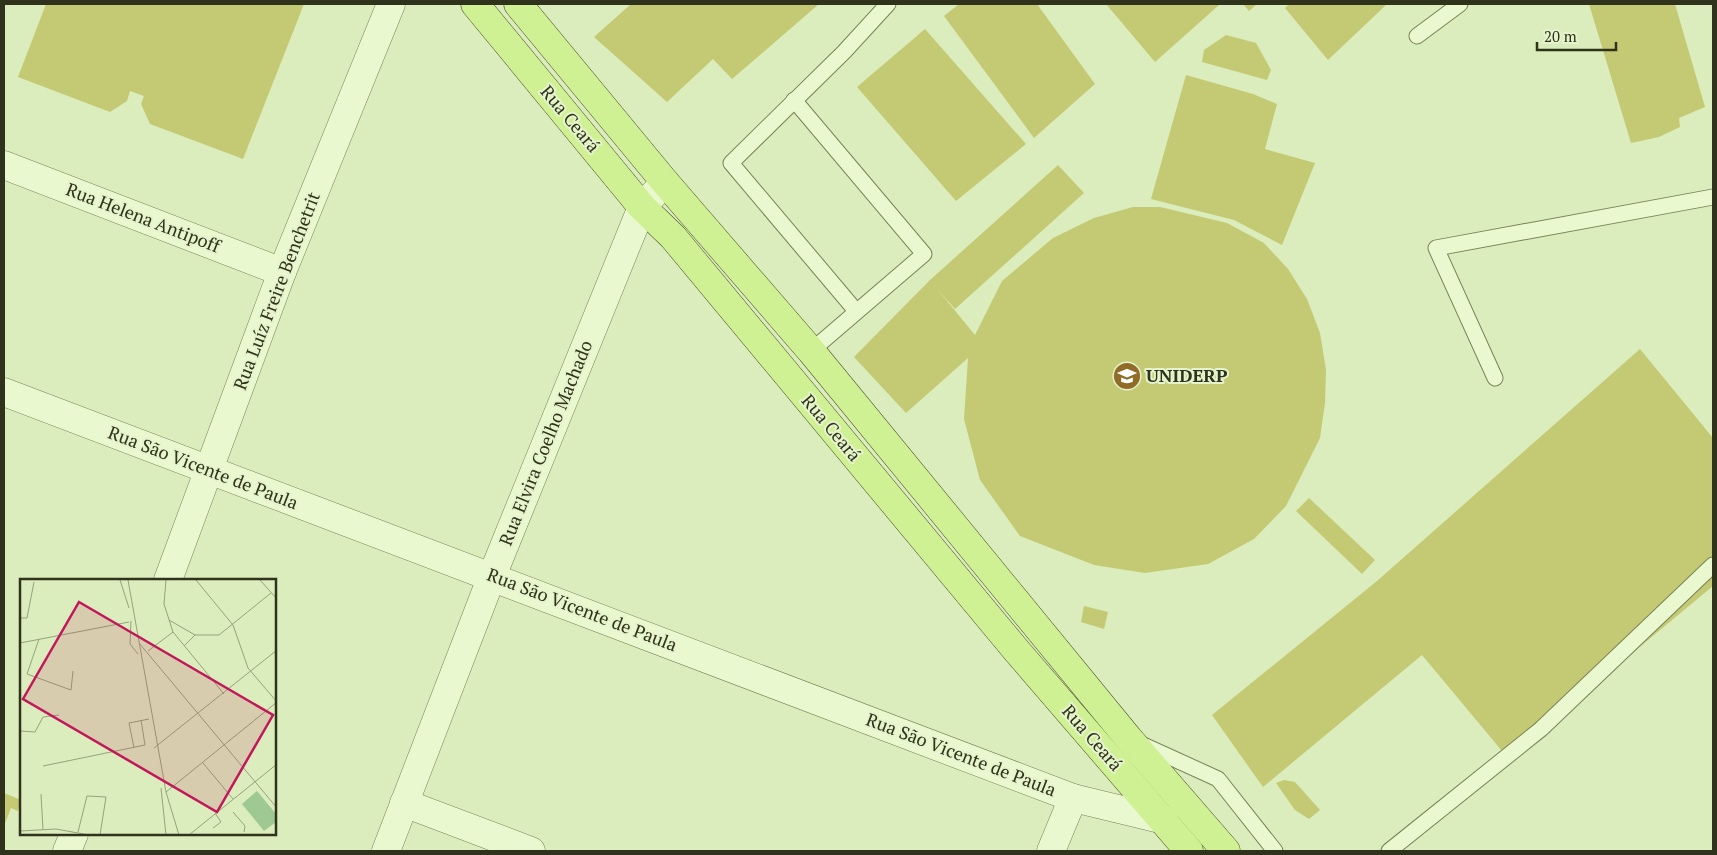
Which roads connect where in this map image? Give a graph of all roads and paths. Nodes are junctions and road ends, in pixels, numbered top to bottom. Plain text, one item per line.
1 (391, 4) edge
2 (475, 4) edge
3 (518, 4) edge
4 (888, 4) edge
5 (1460, 4) edge
6 (1416, 36) dead end
7 (794, 100) junction
8 (4, 165) edge
9 (665, 182) junction
10 (1713, 197) edge
11 (642, 207) junction
12 (282, 272) junction
13 (856, 311) junction
14 (811, 351) junction
15 (1495, 378) dead end
16 (4, 392) edge
17 (209, 471) junction
18 (1713, 565) edge
19 (492, 576) junction
20 (168, 579) edge
21 (1130, 739) junction
22 (1073, 798) junction
23 (404, 803) junction
24 (1164, 820) junction
25 (74, 835) edge
26 (67, 851) edge
27 (386, 851) edge
28 (532, 851) edge
29 (1051, 851) edge
30 (1190, 851) edge
31 (1226, 851) edge
32 (1275, 851) edge
33 (1389, 851) edge

1 - 12 street, Rua Luíz Freire Benchetrit
2 - 11 main road, Rua Ceará
3 - 9 main road, Rua Ceará
4 - 7 lane
5 - 6 lane
7 - 13 lane
7 - 13 lane
8 - 12 street, Rua Helena Antipoff
9 - 11 street, Rua Elvira Coelho Machado
9 - 14 main road, Rua Ceará
10 - 15 lane
11 - 19 street, Rua Elvira Coelho Machado
11 - 24 main road, Rua Ceará
12 - 17 street, Rua Luíz Freire Benchetrit
13 - 14 lane
14 - 21 main road, Rua Ceará
16 - 17 street, Rua São Vicente de Paula
17 - 19 street, Rua São Vicente de Paula
17 - 20 street, Rua Luíz Freire Benchetrit
18 - 33 lane
19 - 22 street, Rua São Vicente de Paula
19 - 23 street, Rua Elvira Coelho Machado
21 - 31 main road, Rua Ceará
21 - 32 lane
22 - 24 street, Rua São Vicente de Paula
22 - 29 street
23 - 27 street, Rua Elvira Coelho Machado
23 - 28 street
24 - 30 main road, Rua Ceará
25 - 26 street

